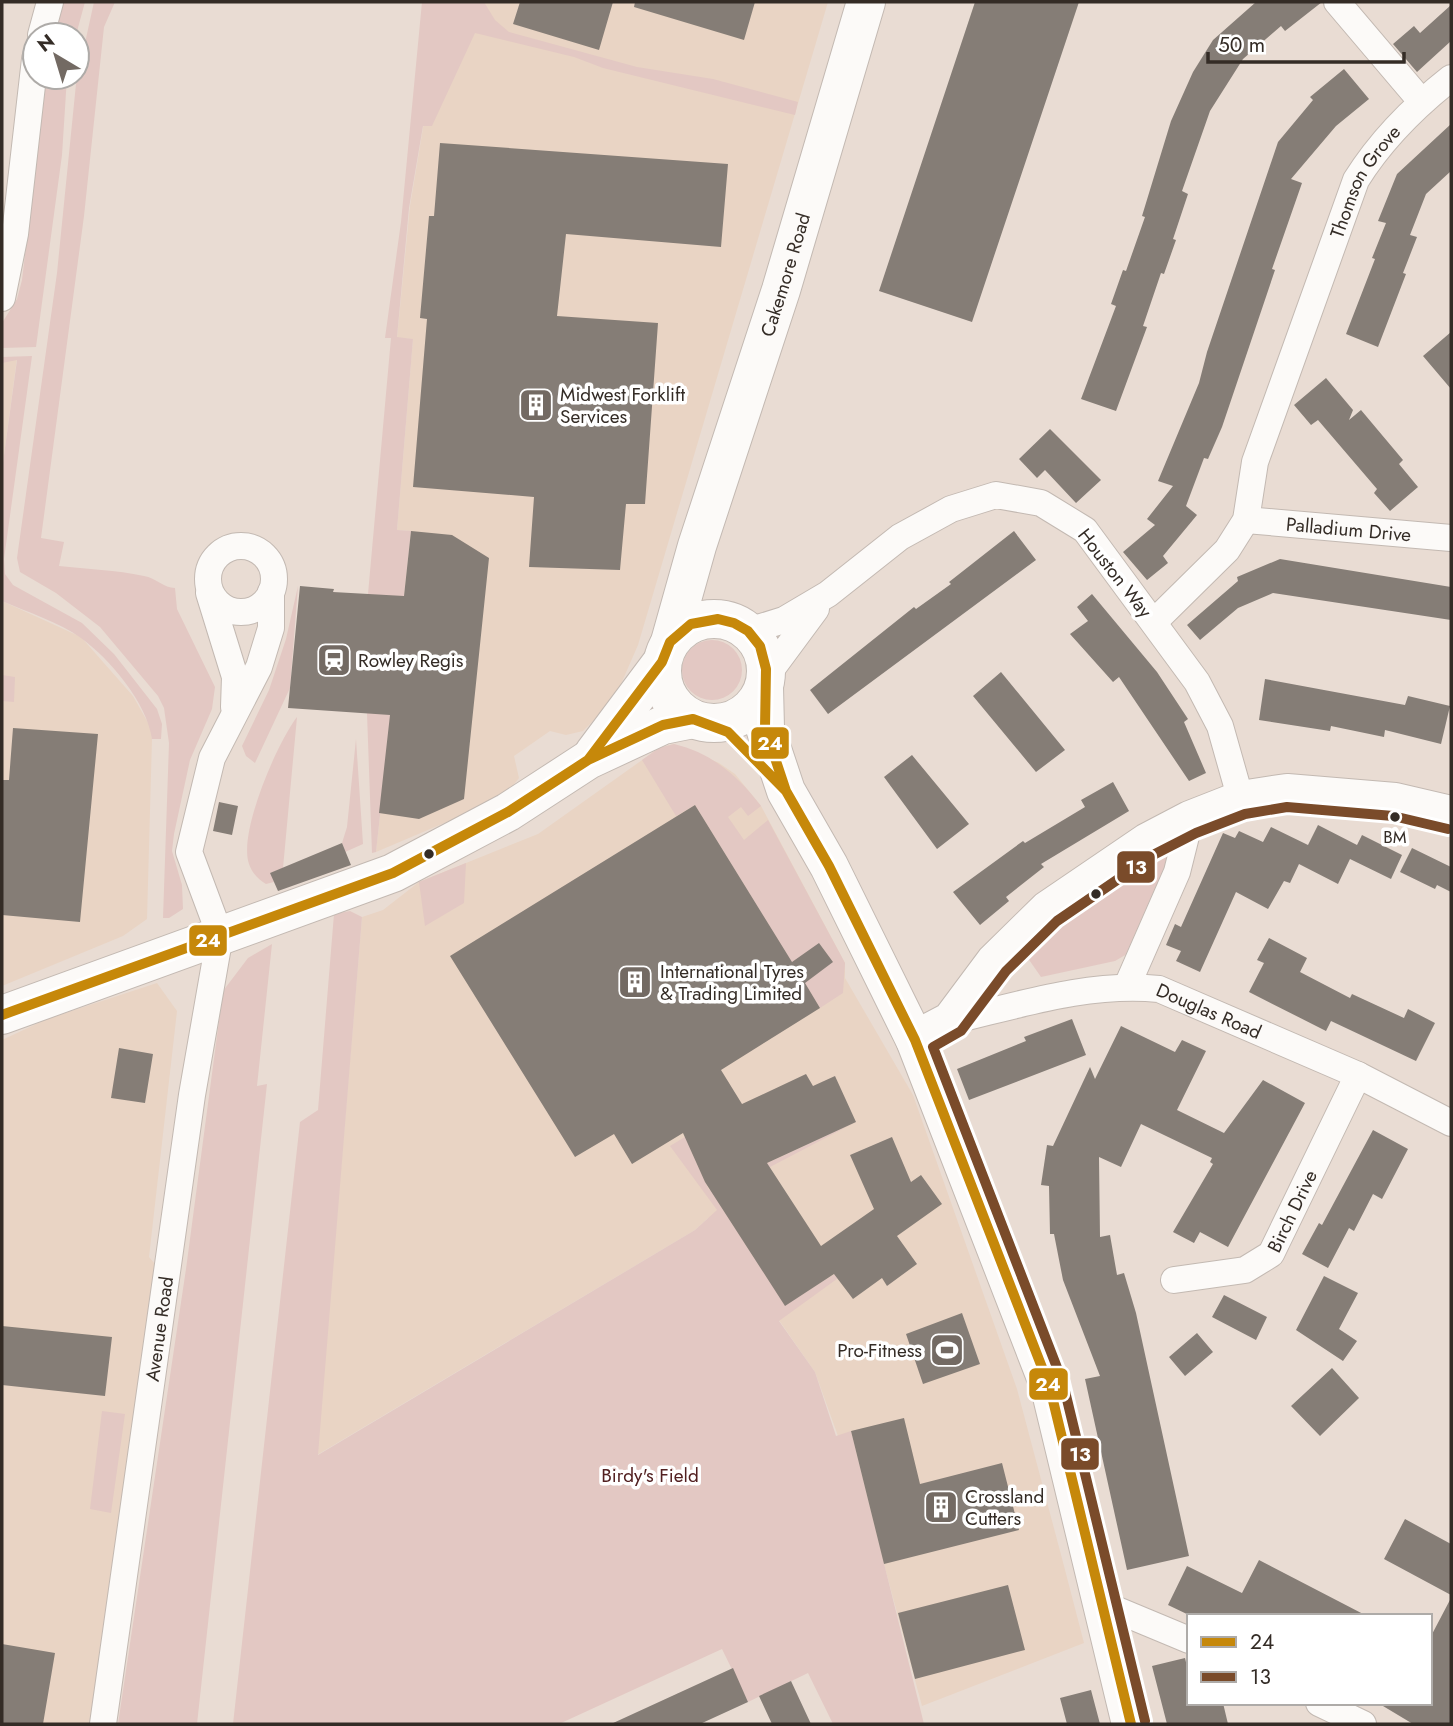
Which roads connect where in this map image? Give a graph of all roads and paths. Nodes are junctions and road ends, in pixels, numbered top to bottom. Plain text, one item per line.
1 (50, 2) edge
2 (866, 2) edge
3 (1337, 2) edge
4 (45, 21) edge
5 (1451, 78) edge
6 (31, 91) edge
7 (1421, 101) junction
8 (2, 298) edge
9 (1246, 520) junction
10 (1451, 538) edge
11 (697, 546) junction
12 (208, 587) junction
13 (271, 593) junction
14 (828, 594) junction
15 (1154, 622) junction
16 (741, 627) junction
17 (666, 652) junction
18 (764, 682) junction
19 (234, 712) junction
20 (698, 721) junction
21 (588, 760) junction
22 (786, 791) junction
23 (1241, 800) junction
24 (1451, 815) edge
25 (1190, 820) junction
26 (220, 935) junction
27 (1127, 986) junction
28 (2, 1015) edge
29 (951, 1021) junction
30 (915, 1040) junction
31 (1358, 1075) junction
32 (1451, 1123) edge
33 (1174, 1280) dead end
34 (1104, 1605) junction
35 (1187, 1639) edge
36 (1323, 1705) edge
37 (103, 1724) edge
38 (1131, 1724) edge
39 (1363, 1724) edge

1 - 4 street
2 - 11 main road, Cakemore Road
3 - 7 street
5 - 7 street, Thomson Grove
6 - 8 street
7 - 9 street, Thomson Grove
9 - 10 street, Palladium Drive
9 - 15 street
11 - 16 main road
11 - 17 main road, Cakemore Road
12 - 13 street
12 - 13 street
12 - 19 street
13 - 19 street
14 - 15 street, Houston Way
14 - 16 street, Houston Way
14 - 18 street, Houston Way
15 - 23 street, Houston Way
16 - 17 main road
16 - 18 main road
17 - 20 main road
17 - 21 main road
18 - 20 main road
18 - 22 main road
19 - 26 street
20 - 21 main road
20 - 22 main road
21 - 26 main road
22 - 30 main road
23 - 24 main road
23 - 25 main road
25 - 27 street
25 - 29 main road
26 - 28 main road
26 - 37 street, Avenue Road
27 - 29 street, Douglas Road
27 - 31 street, Douglas Road
29 - 30 main road
30 - 34 main road
31 - 32 street, Douglas Road
31 - 33 street, Birch Drive
34 - 35 street
34 - 38 main road
36 - 39 street

